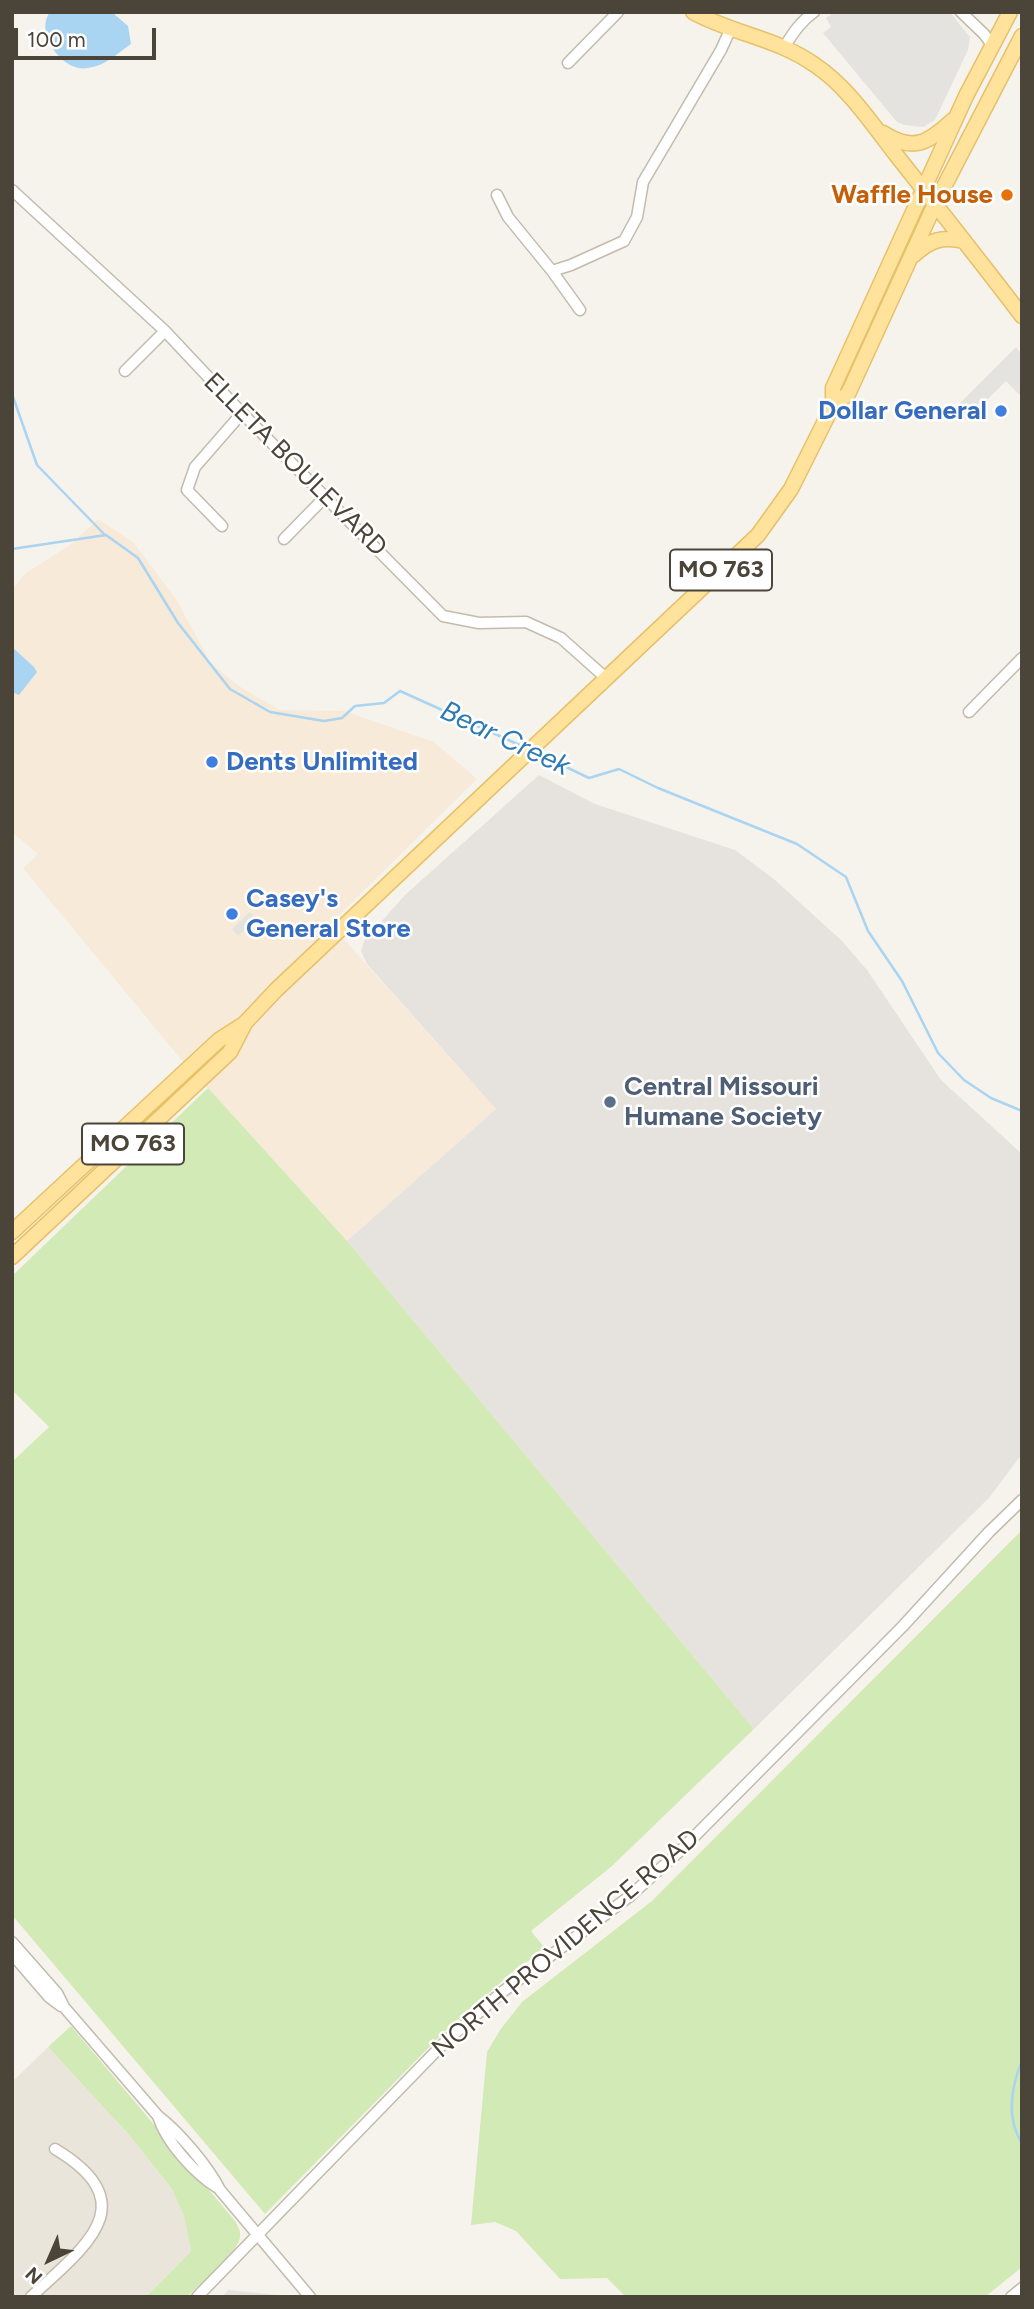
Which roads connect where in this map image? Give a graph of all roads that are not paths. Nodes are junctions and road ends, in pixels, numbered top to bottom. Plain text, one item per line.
1 (618, 12) edge
2 (693, 12) edge
3 (814, 12) edge
4 (961, 12) edge
5 (1010, 12) edge
6 (731, 28) junction
7 (1022, 36) edge
8 (785, 46) junction
9 (993, 46) junction
10 (568, 63) dead end
11 (957, 116) junction
12 (875, 128) junction
13 (12, 190) edge
14 (924, 190) junction
15 (497, 195) dead end
16 (935, 204) junction
17 (964, 241) junction
18 (911, 259) junction
19 (552, 271) junction
20 (580, 310) dead end
21 (1022, 316) edge
22 (165, 331) junction
23 (125, 371) dead end
24 (833, 405) junction
25 (242, 413) junction
26 (326, 496) junction
27 (222, 526) dead end
28 (284, 539) dead end
29 (1022, 657) edge
30 (607, 679) junction
31 (969, 712) dead end
32 (244, 1024) junction
33 (25, 1221) junction
34 (12, 1233) edge
35 (12, 1243) edge
36 (12, 1257) edge
37 (1022, 1500) edge
38 (12, 1942) edge
39 (12, 1954) edge
40 (64, 2007) junction
41 (55, 2149) dead end
42 (259, 2235) junction
43 (1022, 2288) edge
44 (31, 2297) edge
45 (197, 2297) edge
46 (310, 2297) edge
47 (1011, 2297) edge

1 - 10 street
2 - 6 main road
3 - 8 street
4 - 9 street
5 - 9 main road, MO 763
6 - 8 main road
6 - 19 street
7 - 16 main road, MO 763
8 - 12 main road
9 - 11 main road, MO 763
11 - 12 main road
11 - 14 main road, MO 763
12 - 14 main road
13 - 22 street, ELLETA BOULEVARD
14 - 16 main road
14 - 24 main road, MO 763
15 - 19 street
16 - 17 main road
16 - 18 main road, MO 763
17 - 18 main road
17 - 21 main road
18 - 24 main road, MO 763
19 - 20 street
22 - 23 street
22 - 25 street, ELLETA BOULEVARD
24 - 30 main road, MO 763
25 - 26 street, ELLETA BOULEVARD
25 - 27 street
26 - 28 street
26 - 30 street, ELLETA BOULEVARD
29 - 31 street
30 - 32 main road, MO 763
32 - 33 main road, MO 763
32 - 36 main road, MO 763
33 - 34 main road, MO 763
33 - 35 main road
37 - 42 street, NORTH PROVIDENCE ROAD
38 - 40 street
39 - 40 street
40 - 42 street
41 - 44 street
42 - 45 street, NORTH PROVIDENCE ROAD
42 - 46 street
43 - 47 street

